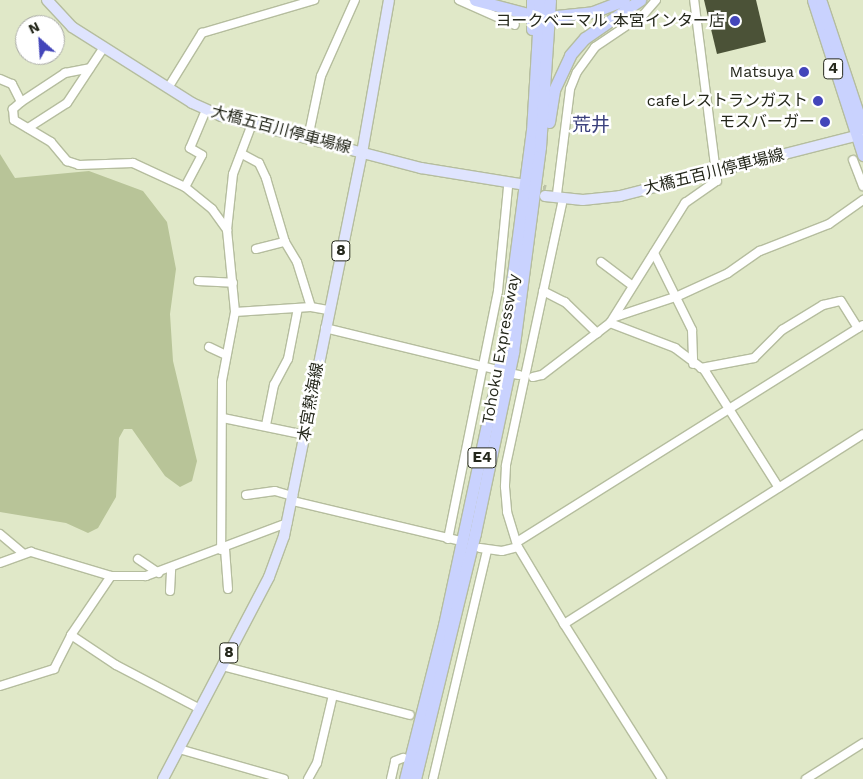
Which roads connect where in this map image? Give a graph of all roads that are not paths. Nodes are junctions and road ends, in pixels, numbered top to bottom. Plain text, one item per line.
1 (47, 0) edge
2 (314, 0) edge
3 (355, 0) edge
4 (389, 0) edge
5 (459, 0) edge
6 (476, 0) edge
7 (491, 0) edge
8 (540, 0) edge
9 (610, 0) edge
10 (624, 0) edge
11 (640, 0) edge
12 (656, 0) edge
13 (694, 0) edge
14 (813, 0) edge
15 (820, 0) edge
16 (529, 7) edge
17 (554, 8) edge
18 (515, 26) dead end
19 (104, 47) junction
20 (90, 68) junction
21 (0, 78) edge
22 (168, 88) junction
23 (21, 102) junction
24 (206, 110) junction
25 (252, 124) junction
26 (28, 128) junction
27 (532, 131) junction
28 (861, 133) edge
29 (308, 138) junction
30 (362, 153) junction
31 (242, 154) junction
32 (858, 157) edge
33 (718, 170) junction
34 (863, 186) edge
35 (185, 187) junction
36 (516, 187) joint
37 (546, 193) tunnel mouth
38 (560, 196) junction
39 (863, 200) edge
40 (227, 230) junction
41 (529, 238) junction
42 (285, 242) junction
43 (256, 249) dead end
44 (654, 253) junction
45 (601, 262) dead end
46 (198, 281) dead end
47 (233, 283) junction
48 (631, 285) junction
49 (543, 291) junction
50 (678, 296) junction
51 (310, 307) junction
52 (298, 308) junction
53 (328, 310) junction
54 (235, 312) junction
55 (612, 320) junction
56 (861, 324) edge
57 (325, 328) junction
58 (597, 333) junction
59 (209, 347) dead end
60 (226, 355) junction
61 (697, 366) junction
62 (483, 367) junction
63 (493, 369) dead end
64 (533, 377) dead end
65 (729, 408) junction
66 (223, 418) junction
67 (266, 424) junction
68 (863, 434) edge
69 (305, 435) junction
70 (779, 488) junction
71 (246, 495) dead end
72 (293, 498) junction
73 (287, 523) junction
74 (0, 534) edge
75 (448, 539) junction
76 (456, 540) dead end
77 (517, 545) junction
78 (223, 549) junction
79 (23, 553) junction
80 (138, 559) dead end
81 (0, 563) edge
82 (171, 568) junction
83 (159, 572) junction
84 (111, 576) junction
85 (228, 589) dead end
86 (170, 591) dead end
87 (564, 624) junction
88 (71, 635) junction
89 (222, 666) junction
90 (0, 686) edge
91 (333, 696) junction
92 (200, 708) junction
93 (410, 715) dead end
94 (863, 743) edge
95 (179, 749) junction
96 (403, 758) dead end
97 (428, 766) dead end
98 (436, 769) junction
99 (163, 779) edge
100 (284, 779) edge
101 (308, 779) edge
102 (391, 779) edge
103 (405, 779) edge
104 (415, 779) edge
105 (434, 779) edge
106 (662, 779) edge
107 (806, 779) edge

1 - 19 main road, 大橋五百川停車場線
2 - 22 street
3 - 29 street
4 - 30 main road, 本宮熱海線 / 8
5 - 18 street
6 - 16 highway
7 - 16 highway
8 - 27 highway, Tohoku Expressway / E4
9 - 17 highway
10 - 17 highway
11 - 41 highway
12 - 38 street
13 - 33 street
14 - 28 highway, 4
15 - 28 highway, 4
16 - 27 highway
17 - 41 highway, Tohoku Expressway / E4
19 - 20 street
19 - 22 main road, 大橋五百川停車場線
20 - 23 street
20 - 26 street
21 - 23 street
22 - 24 main road, 大橋五百川停車場線
23 - 26 street
24 - 25 main road, 大橋五百川停車場線
24 - 35 street
25 - 29 main road, 大橋五百川停車場線
25 - 31 street
26 - 35 street
27 - 103 highway, Tohoku Expressway / E4
28 - 32 highway, 4
28 - 33 main road, 大橋五百川停車場線
29 - 30 main road, 大橋五百川停車場線
30 - 36 main road, 大橋五百川停車場線
30 - 53 main road, 本宮熱海線 / 8
31 - 40 street
31 - 42 street
32 - 34 street
33 - 38 main road, 大橋五百川停車場線
33 - 44 street
35 - 40 street
36 - 62 street
37 - 38 main road, 大橋五百川停車場線
38 - 49 street
39 - 50 street
40 - 47 street
41 - 104 highway, Tohoku Expressway / E4
42 - 43 street
42 - 51 street
44 - 48 street
44 - 50 street
45 - 48 street
46 - 47 street
47 - 54 street
48 - 55 street
49 - 58 street
49 - 77 street
50 - 55 street
50 - 61 street
51 - 52 street
51 - 53 street
52 - 54 street
52 - 67 street
53 - 57 main road, 本宮熱海線 / 8
54 - 60 street
55 - 58 street
55 - 61 street
56 - 61 street
56 - 65 street
57 - 62 street
57 - 69 main road, 本宮熱海線 / 8
58 - 64 street
59 - 60 street
60 - 66 street
61 - 65 street
62 - 63 street
62 - 75 street
65 - 70 street
65 - 77 street
66 - 67 street
66 - 78 street
67 - 69 street
68 - 70 street
69 - 72 main road, 本宮熱海線 / 8
70 - 87 street
71 - 72 street
72 - 73 main road, 本宮熱海線 / 8
72 - 75 street
73 - 78 street
73 - 89 main road, 本宮熱海線 / 8
74 - 79 street
75 - 76 street
77 - 87 street
77 - 98 street
78 - 82 street
78 - 85 street
79 - 81 street
79 - 84 street
80 - 83 street
82 - 83 street
82 - 86 street
83 - 84 street
84 - 88 street
87 - 106 street
88 - 90 street
88 - 92 street
89 - 91 street
89 - 92 main road, 本宮熱海線 / 8
91 - 93 street
91 - 101 street
92 - 95 main road, 本宮熱海線 / 8
94 - 107 street
95 - 99 main road, 本宮熱海線 / 8
95 - 100 street
96 - 102 street
97 - 98 street
98 - 105 street

